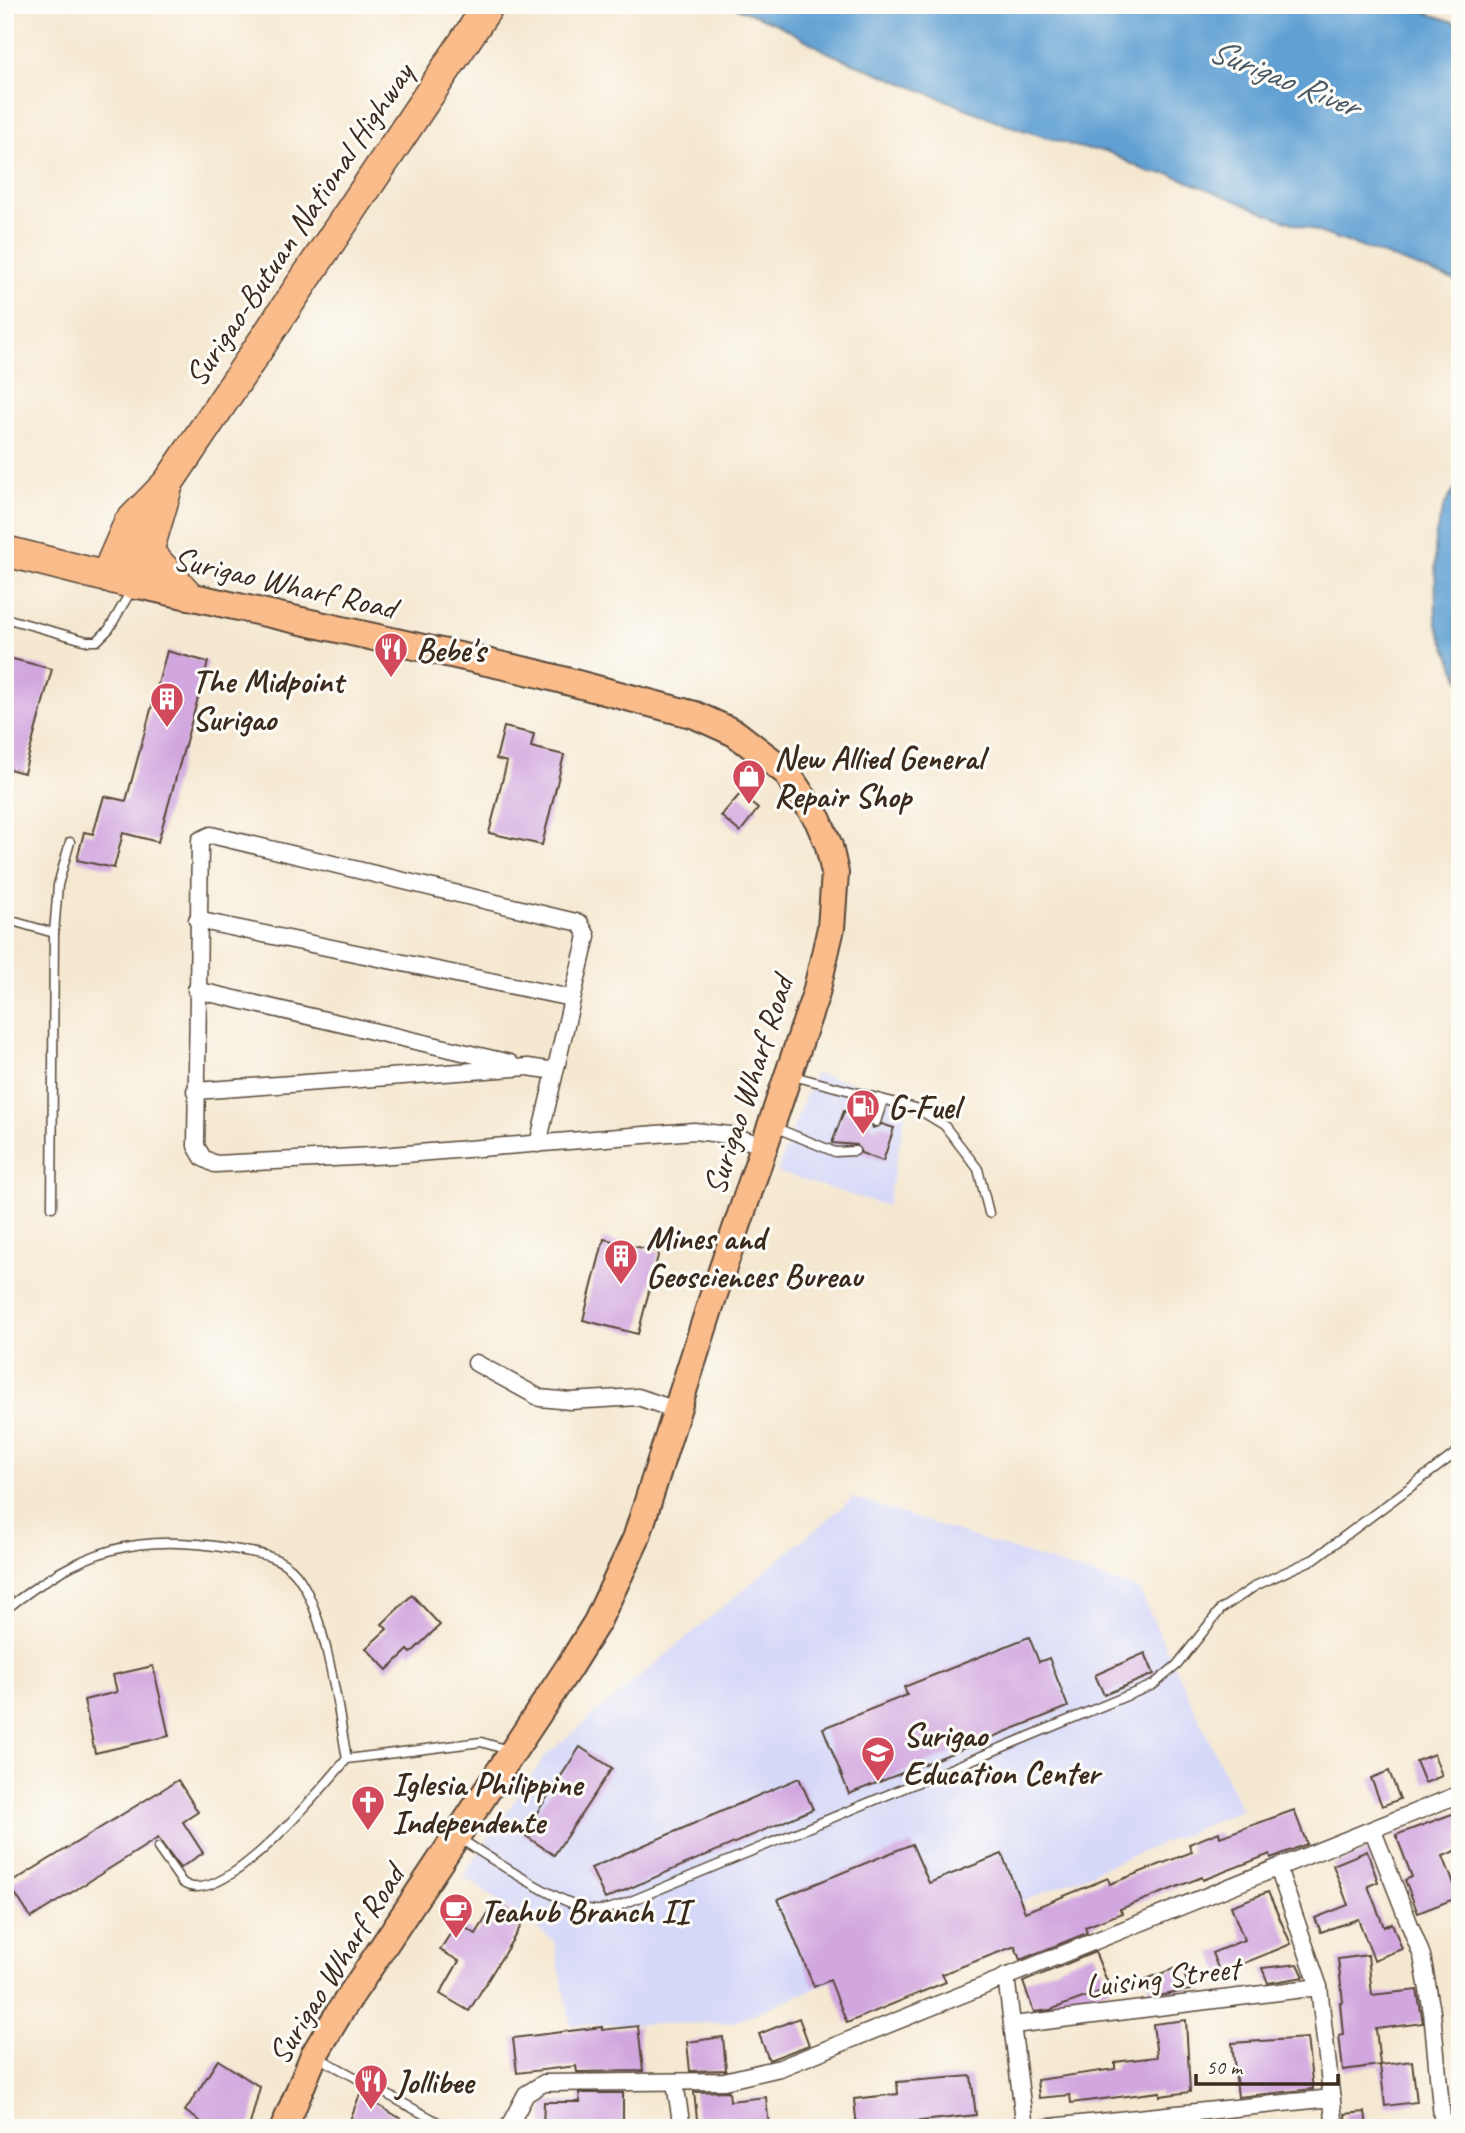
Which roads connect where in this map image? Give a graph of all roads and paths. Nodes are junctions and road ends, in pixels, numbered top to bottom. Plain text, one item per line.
1 (489, 5) edge
2 (168, 483) junction
3 (118, 542) junction
4 (5, 551) edge
5 (148, 552) junction
6 (58, 564) junction
7 (106, 576) junction
8 (135, 584) junction
9 (186, 593) junction
10 (5, 618) edge
11 (70, 842) dead end
12 (5, 919) edge
13 (197, 920) junction
14 (54, 933) junction
15 (196, 990) junction
16 (571, 999) junction
17 (528, 1067) junction
18 (555, 1071) junction
19 (788, 1075) junction
20 (195, 1091) junction
21 (883, 1100) junction
22 (876, 1122) dead end
23 (768, 1136) junction
24 (538, 1144) junction
25 (855, 1151) dead end
26 (52, 1207) dead end
27 (989, 1213) dead end
28 (476, 1363) dead end
29 (676, 1410) junction
30 (1460, 1450) edge
31 (5, 1610) edge
32 (514, 1752) junction
33 (347, 1759) junction
34 (1460, 1794) edge
35 (1373, 1831) junction
36 (457, 1836) junction
37 (158, 1847) dead end
38 (1278, 1868) junction
39 (1006, 1976) junction
40 (1319, 1987) junction
41 (1013, 2025) junction
42 (314, 2055) junction
43 (676, 2083) junction
44 (1332, 2098) junction
45 (284, 2128) edge
46 (449, 2128) edge
47 (508, 2128) edge
48 (682, 2128) edge
49 (1025, 2128) edge
50 (1041, 2128) edge
51 (1335, 2128) edge
52 (1443, 2128) edge

1 - 2 highway, Surigao-Butuan National Highway
2 - 3 highway, Surigao-Butuan National Highway
2 - 5 highway, Surigao-Butuan National Highway
3 - 6 highway
3 - 7 highway, Surigao-Butuan National Highway
4 - 6 highway
5 - 8 highway, Surigao-Butuan National Highway
5 - 9 highway
6 - 7 highway
7 - 8 highway
8 - 9 main road, Surigao Wharf Road
8 - 10 lane
9 - 19 main road, Surigao Wharf Road
11 - 14 lane
12 - 14 lane
13 - 15 street
13 - 16 street
13 - 16 street
14 - 26 lane
15 - 17 street
15 - 20 street
16 - 18 street
17 - 18 street
17 - 20 street
18 - 24 street
19 - 21 lane
19 - 23 main road, Surigao Wharf Road
20 - 24 street
21 - 22 lane
21 - 27 lane
23 - 24 street
23 - 25 lane
23 - 29 main road, Surigao Wharf Road
28 - 29 street
29 - 32 main road, Surigao Wharf Road
30 - 36 lane
31 - 33 lane
32 - 33 lane
32 - 36 main road, Surigao Wharf Road
33 - 37 lane
34 - 35 street
35 - 38 street
35 - 52 street
36 - 42 main road, Surigao Wharf Road
38 - 39 street
38 - 40 street
39 - 41 street
39 - 43 street
40 - 41 street, Luising Street
40 - 44 street
41 - 49 street
42 - 45 main road, Surigao Wharf Road
42 - 46 lane
43 - 47 street
43 - 48 street
44 - 50 street
44 - 51 street

